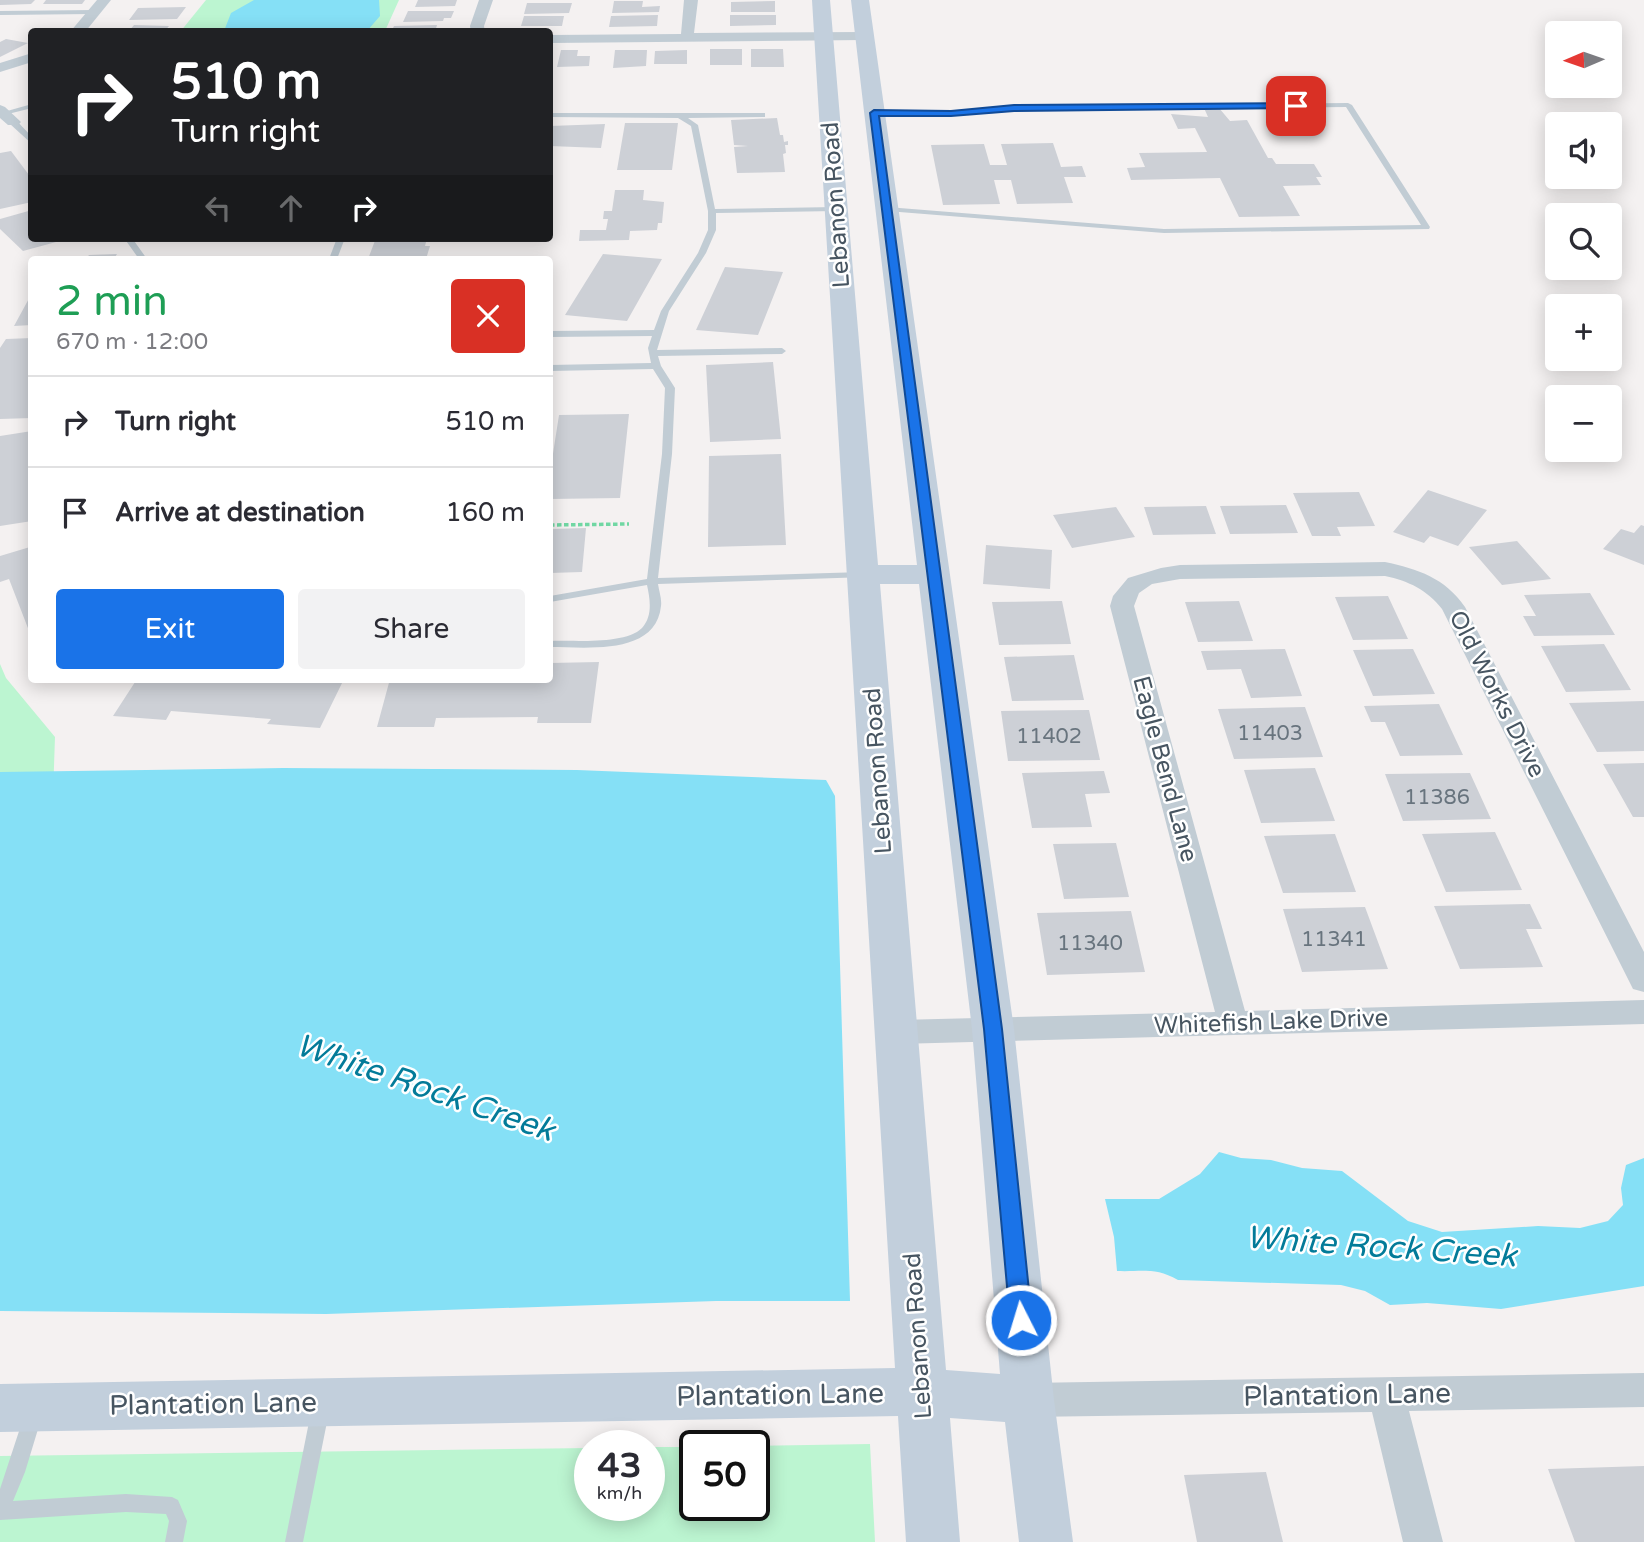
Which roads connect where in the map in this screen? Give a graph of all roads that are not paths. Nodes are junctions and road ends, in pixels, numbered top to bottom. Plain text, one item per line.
1 (104, 0) edge
2 (486, 0) edge
3 (691, 0) edge
4 (821, 0) edge
5 (860, 0) edge
6 (94, 12) junction
7 (0, 13) edge
8 (80, 28) edge
9 (477, 28) edge
10 (824, 36) junction
11 (865, 36) junction
12 (687, 38) junction
13 (553, 39) edge
14 (28, 59) edge
15 (0, 68) edge
16 (28, 107) edge
17 (874, 113) junction
18 (762, 114) dead end
19 (6, 115) edge
20 (553, 115) edge
21 (679, 116) junction
22 (28, 138) edge
23 (836, 209) junction
24 (887, 209) junction
25 (712, 211) junction
26 (656, 333) junction
27 (553, 334) edge
28 (782, 351) dead end
29 (652, 353) junction
30 (656, 366) junction
31 (553, 368) edge
32 (1200, 572) joint
33 (934, 574) junction
34 (863, 575) junction
35 (652, 581) junction
36 (553, 599) edge
37 (553, 644) edge
38 (1644, 981) edge
39 (1644, 1012) edge
40 (1233, 1024) junction
41 (993, 1029) junction
42 (898, 1032) junction
43 (1644, 1390) edge
44 (922, 1392) junction
45 (1385, 1395) junction
46 (1028, 1400) junction
47 (322, 1403) junction
48 (18, 1408) edge
49 (0, 1511) edge
50 (174, 1542) edge
51 (294, 1542) edge
52 (933, 1542) edge
53 (1046, 1542) edge
54 (1423, 1542) edge

1 - 6 street
2 - 9 street
3 - 12 street
4 - 10 main road, Lebanon Road
5 - 11 main road, Lebanon Road
6 - 7 lane
6 - 8 street
10 - 11 street
10 - 12 street
10 - 23 main road, Lebanon Road
11 - 17 main road, Lebanon Road
12 - 13 street
14 - 15 street
16 - 19 lane
17 - 24 main road, Lebanon Road
17 - 24 lane
18 - 21 lane
19 - 22 lane
20 - 21 lane
21 - 25 lane
23 - 24 main road
23 - 25 lane
23 - 34 main road, Lebanon Road
24 - 33 main road, Lebanon Road
25 - 26 lane
26 - 27 lane
26 - 29 lane
28 - 29 lane
29 - 30 lane
30 - 31 lane
30 - 35 lane
32 - 38 street, Old Works Drive
32 - 40 street, Eagle Bend Lane
33 - 34 main road
33 - 41 main road, Lebanon Road
34 - 35 lane
34 - 42 main road, Lebanon Road
35 - 36 lane
35 - 37 lane
39 - 40 street, Whitefish Lake Drive
40 - 41 street, Whitefish Lake Drive
41 - 42 street, Whitefish Lake Drive
41 - 46 main road, Lebanon Road
42 - 44 main road, Lebanon Road
43 - 45 street, Plantation Lane
44 - 46 main road, Plantation Lane
44 - 47 main road, Plantation Lane
44 - 52 main road, Lebanon Road
45 - 46 street, Plantation Lane
45 - 54 street
46 - 53 main road, Lebanon Road
47 - 48 main road, Plantation Lane
47 - 51 lane
48 - 49 lane
49 - 50 lane

